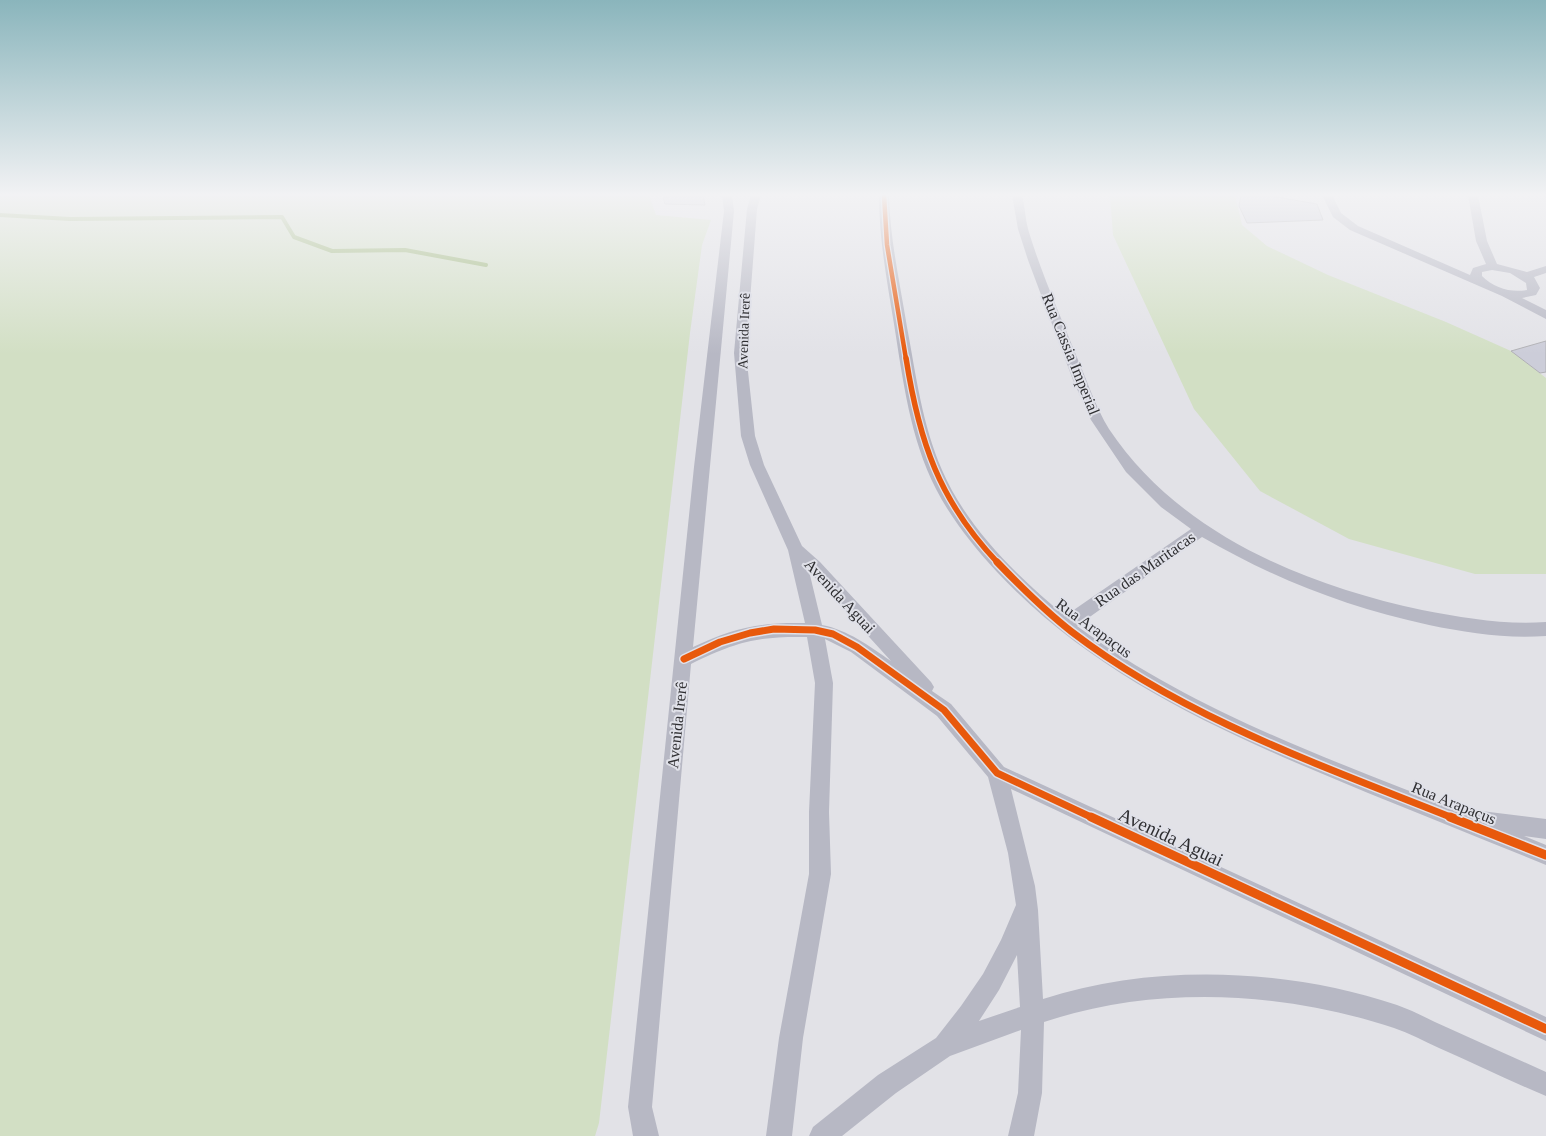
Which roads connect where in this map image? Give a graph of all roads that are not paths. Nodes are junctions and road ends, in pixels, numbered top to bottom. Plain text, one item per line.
1 (725, 248) edge
2 (749, 248) edge
3 (889, 248) edge
4 (1029, 248) edge
5 (1397, 248) edge
6 (1484, 248) edge
7 (1493, 266) junction
8 (1443, 268) junction
9 (1477, 270) junction
10 (1546, 270) edge
11 (1525, 276) junction
12 (1486, 286) junction
13 (1503, 292) junction
14 (1532, 292) junction
15 (1546, 306) edge
16 (1546, 315) edge
17 (1202, 529) junction
18 (796, 550) junction
19 (1064, 626) junction
20 (1546, 629) edge
21 (815, 630) junction
22 (684, 659) junction
23 (944, 710) junction
24 (997, 772) junction
25 (1451, 817) junction
26 (1546, 829) edge
27 (1546, 856) edge
28 (1027, 902) junction
29 (1032, 1014) junction
30 (1546, 1029) edge
31 (942, 1047) junction
32 (1546, 1084) edge
33 (1026, 1133) edge
34 (646, 1136) edge
35 (779, 1136) edge
36 (822, 1136) edge

1 - 22 street, Avenida Irerê
2 - 18 street, Avenida Irerê
3 - 19 street, Rua Arapaçus
4 - 17 street, Rua Cassia Imperial
5 - 8 street
6 - 7 street
7 - 9 street
7 - 11 street
8 - 9 street
8 - 12 street
9 - 12 street
10 - 11 street
11 - 14 street
12 - 13 street
13 - 14 street
13 - 16 street
14 - 15 street
17 - 19 street, Rua das Maritacas
17 - 20 street, Rua Cassia Imperial
18 - 21 street
18 - 23 street, Avenida Aguai
19 - 25 street, Rua Arapaçus
21 - 22 street, Avenida Aguai
21 - 23 street, Avenida Aguai
21 - 35 street
22 - 34 street, Avenida Irerê
23 - 24 street, Avenida Aguai
24 - 28 street
24 - 30 street, Avenida Aguai
25 - 26 street
25 - 27 street, Rua Arapaçus
28 - 29 street
28 - 31 street
29 - 31 street
29 - 32 street
29 - 33 street
31 - 36 street

